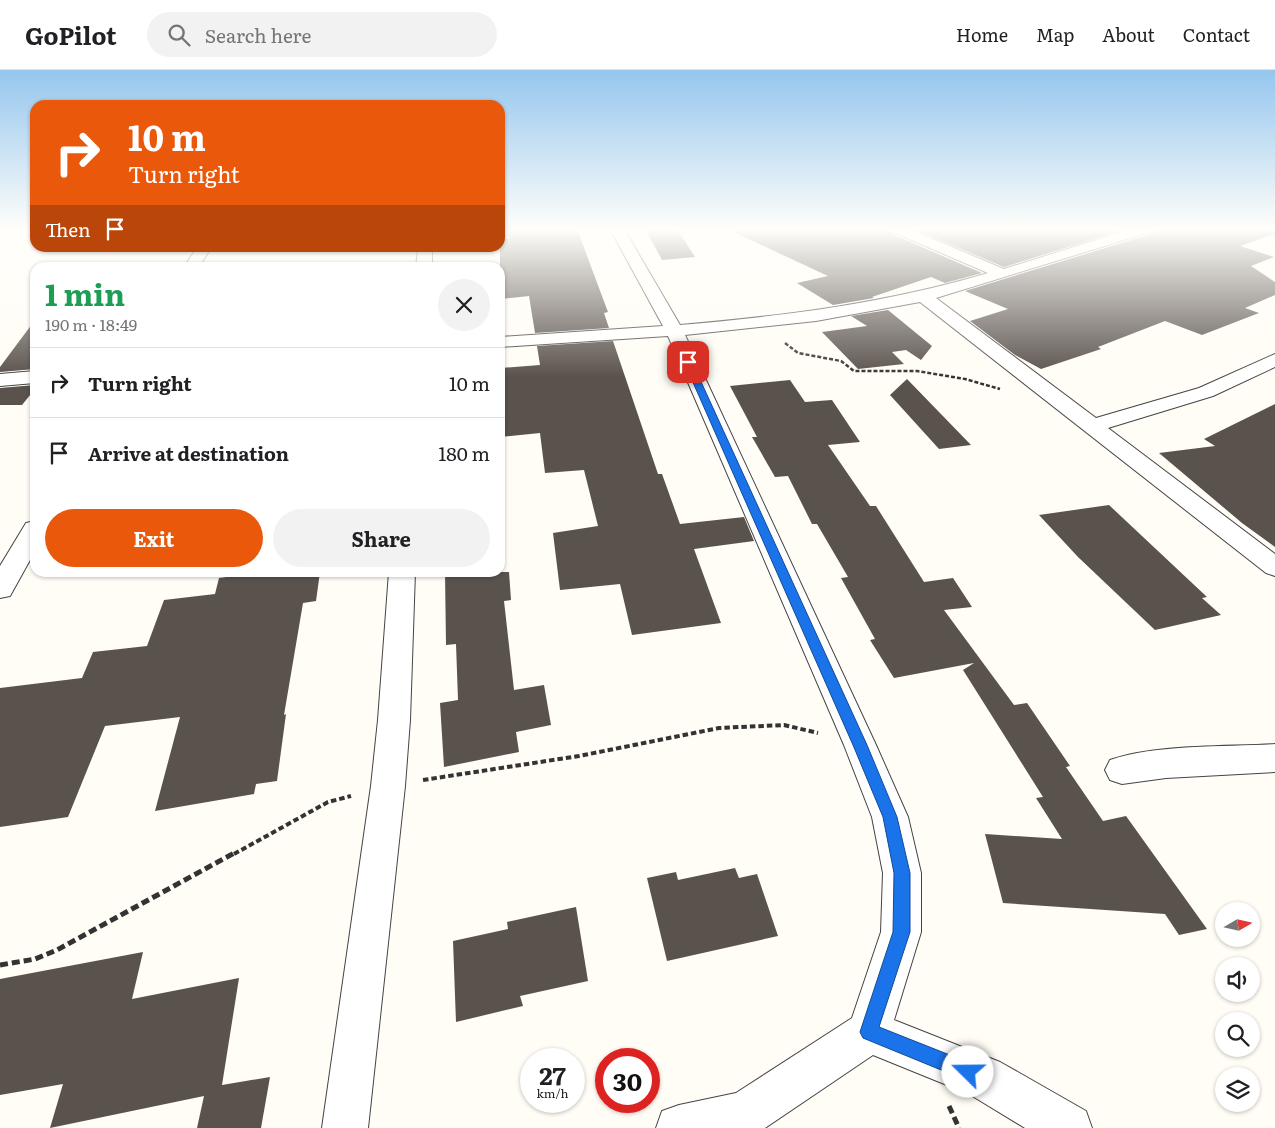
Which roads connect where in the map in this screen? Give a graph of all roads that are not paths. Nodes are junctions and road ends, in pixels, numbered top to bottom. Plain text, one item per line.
1 (645, 278) edge
2 (988, 278) edge
3 (924, 297) junction
4 (674, 330) junction
5 (505, 342) edge
6 (1275, 360) edge
7 (30, 377) edge
8 (0, 380) edge
9 (1093, 426) junction
10 (30, 537) edge
11 (1275, 567) edge
12 (402, 577) edge
13 (0, 589) edge
14 (1275, 758) edge
15 (1122, 770) dead end
16 (869, 1032) junction
17 (345, 1128) edge
18 (679, 1128) edge
19 (1069, 1128) edge

1 - 4 street
2 - 3 street
3 - 4 street
3 - 9 street
4 - 5 street
4 - 16 street
6 - 9 street
7 - 8 street
9 - 11 street
10 - 13 street
12 - 17 street
14 - 15 street
16 - 18 street
16 - 19 street

